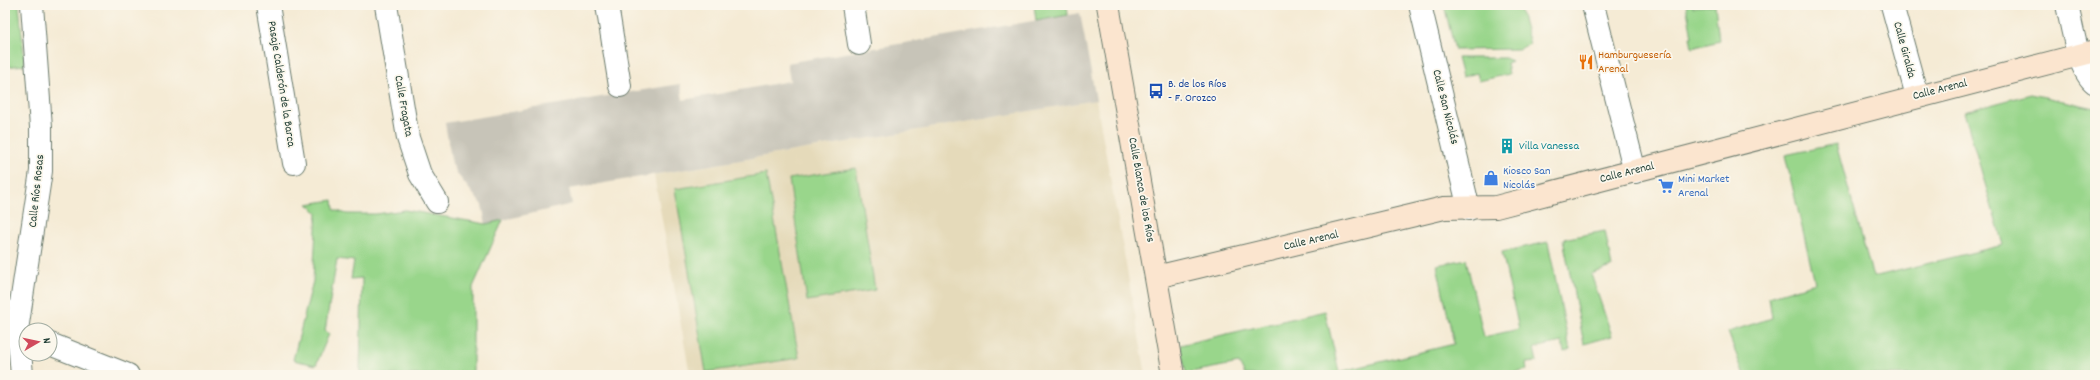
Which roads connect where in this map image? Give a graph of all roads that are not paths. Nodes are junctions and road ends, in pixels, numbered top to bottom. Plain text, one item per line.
1 (32, 5) edge
2 (268, 5) edge
3 (386, 5) edge
4 (606, 5) edge
5 (853, 5) edge
6 (1108, 5) edge
7 (1420, 5) edge
8 (1593, 5) edge
9 (1892, 5) edge
10 (2067, 5) edge
11 (860, 44) dead end
12 (2087, 53) edge
13 (2095, 83) edge
14 (620, 86) dead end
15 (1917, 96) junction
16 (294, 163) dead end
17 (1635, 172) junction
18 (437, 202) dead end
19 (1469, 209) junction
20 (1156, 277) junction
21 (16, 331) edge
22 (58, 347) edge
23 (22, 375) edge
24 (128, 375) edge
25 (1173, 375) edge

1 - 21 street, Calle Ríos Rosas
2 - 16 street, Pasaje Calderón de la Barca
3 - 18 street, Calle Fragata
4 - 14 street
5 - 11 street
6 - 20 street, Calle Blanca de los Ríos
7 - 19 street, Calle San Nicolás
8 - 17 street
9 - 15 street, Calle Giralda
10 - 12 street
12 - 13 street
12 - 15 street, Calle Arenal
15 - 17 street, Calle Arenal
17 - 19 street, Calle Arenal
19 - 20 street, Calle Arenal
20 - 25 street, Calle Blanca de los Ríos
21 - 23 street, Calle Ríos Rosas
22 - 24 street

